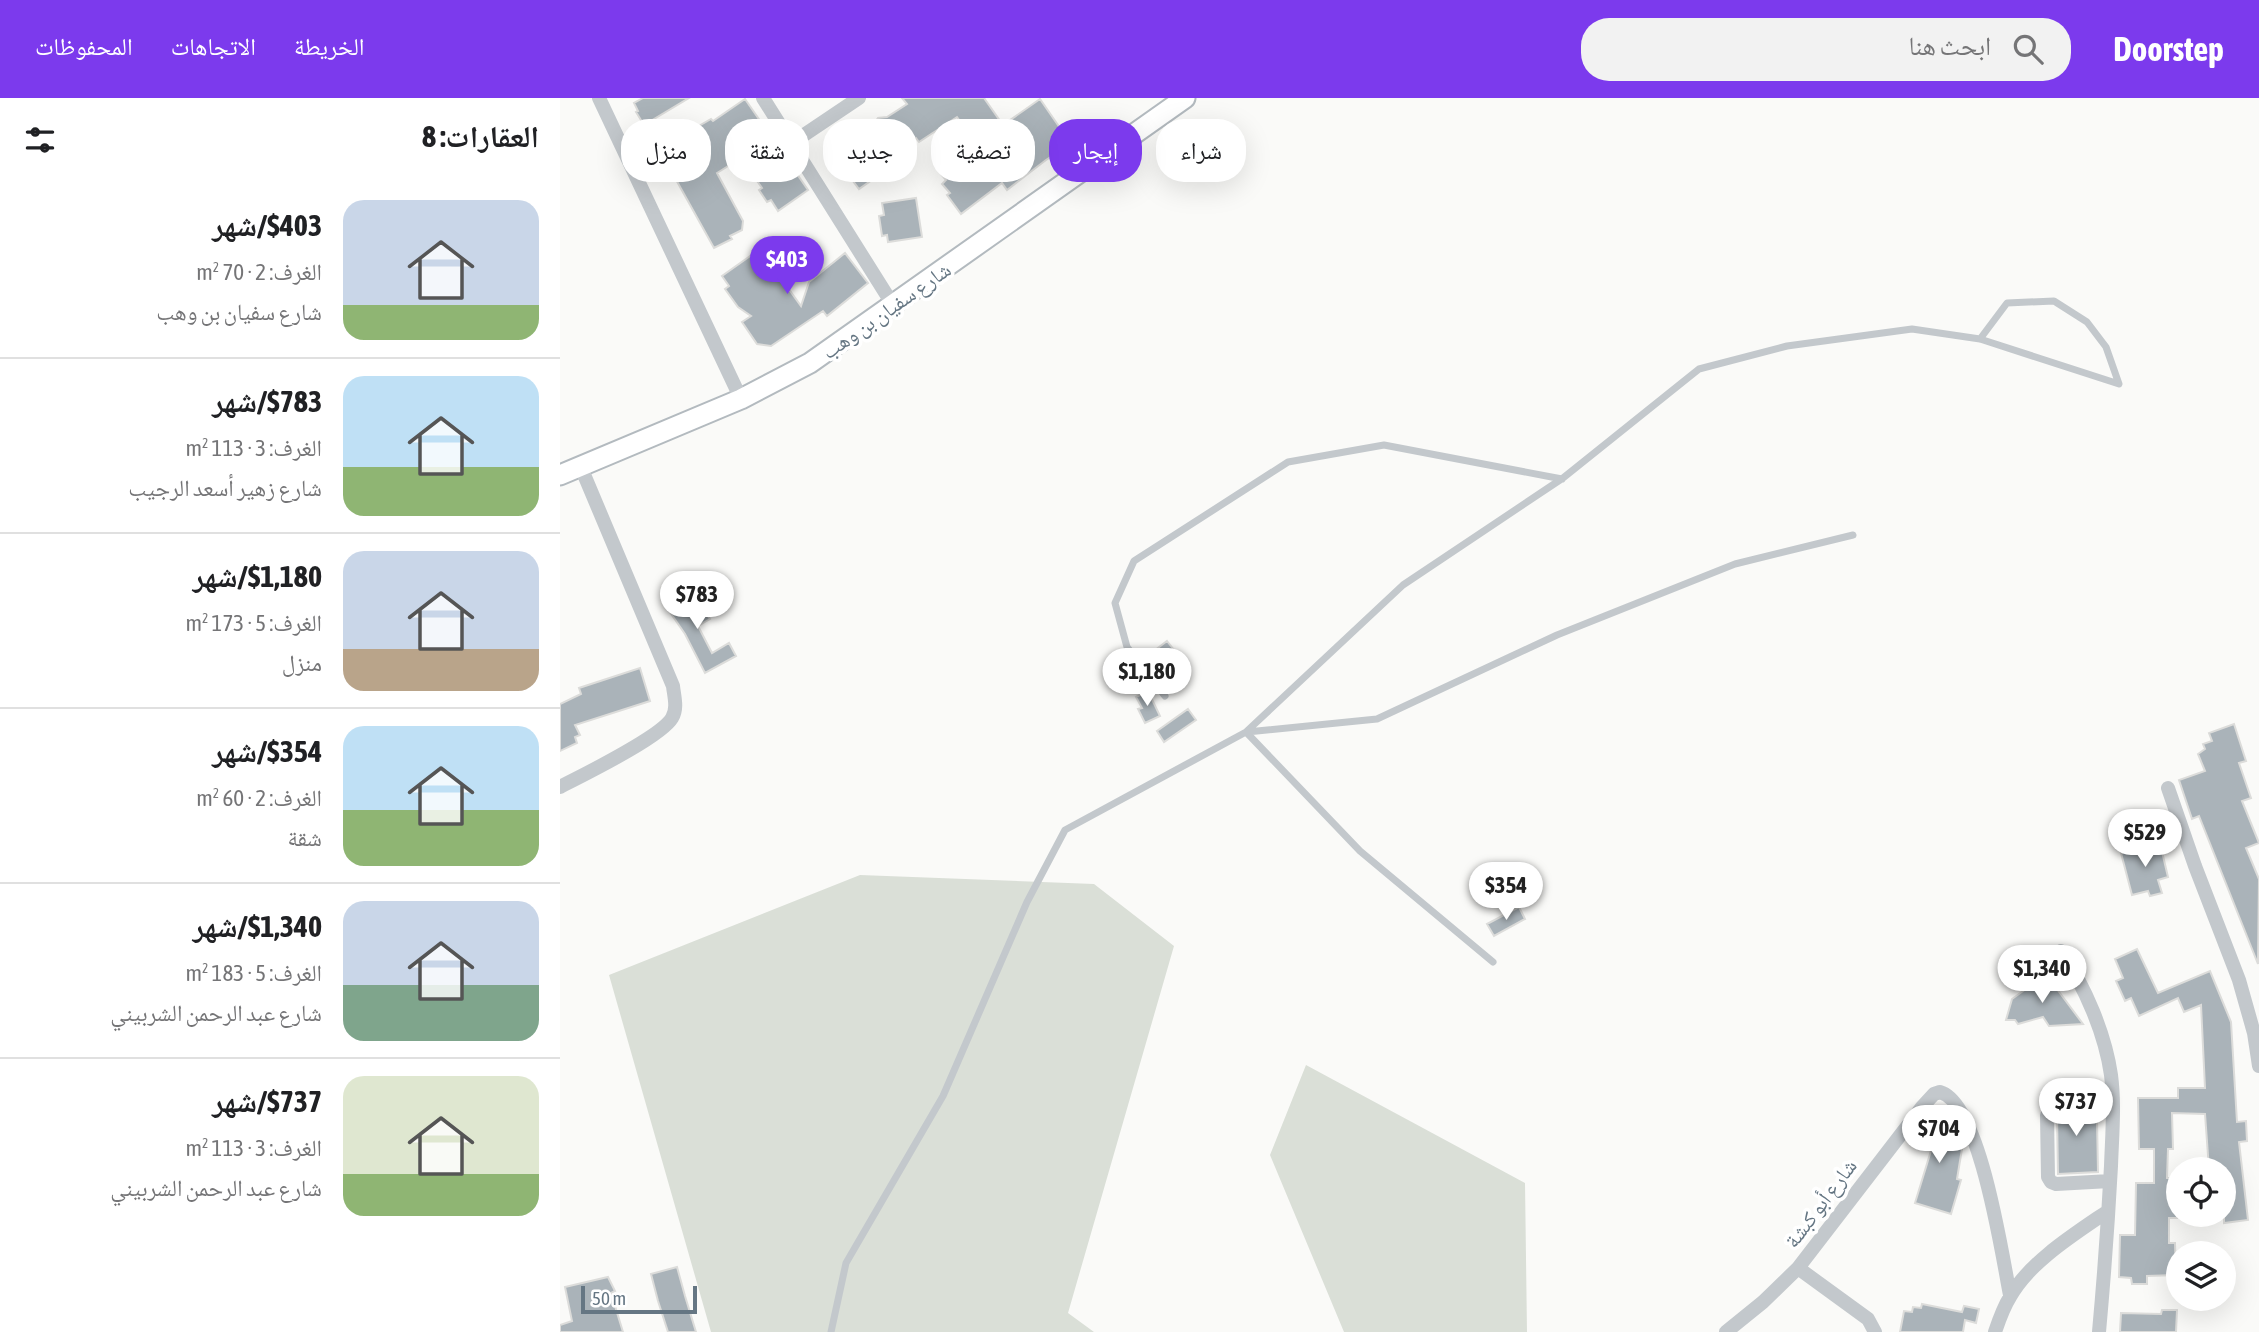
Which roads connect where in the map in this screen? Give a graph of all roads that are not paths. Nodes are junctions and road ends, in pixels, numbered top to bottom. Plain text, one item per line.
1 (599, 98) edge
2 (762, 98) edge
3 (859, 98) edge
4 (1185, 98) edge
5 (776, 119) edge
6 (809, 132) edge
7 (809, 172) edge
8 (893, 305) junction
9 (1980, 339) junction
10 (741, 399) junction
11 (580, 465) junction
12 (560, 475) edge
13 (1562, 479) junction
14 (1853, 535) dead end
15 (1165, 696) dead end
16 (1246, 732) junction
17 (560, 788) edge
18 (2168, 788) dead end
19 (2061, 951) dead end
20 (1493, 962) dead end
21 (2259, 1066) edge
22 (2047, 1115) dead end
23 (2110, 1181) junction
24 (2108, 1211) junction
25 (1798, 1268) junction
26 (2010, 1295) junction
27 (831, 1332) edge
28 (1726, 1332) edge
29 (1875, 1332) edge
30 (1995, 1332) edge
31 (2099, 1332) edge

1 - 10 street
2 - 5 street
3 - 6 street
4 - 8 street, شارع سفيان بن وهب
7 - 8 street
8 - 10 street, شارع سفيان بن وهب
9 - 9 lane
9 - 13 lane
10 - 11 street, شارع سفيان بن وهب
11 - 12 street, شارع سفيان بن وهب
11 - 17 street
13 - 15 lane
13 - 16 lane
14 - 16 lane
16 - 20 lane
16 - 27 lane
18 - 21 street
19 - 23 street
22 - 23 street
23 - 24 street
24 - 26 street
24 - 31 street
25 - 26 street, شارع أبو كبشة
25 - 28 street, شارع أبو كبشة
25 - 29 street
26 - 30 street

